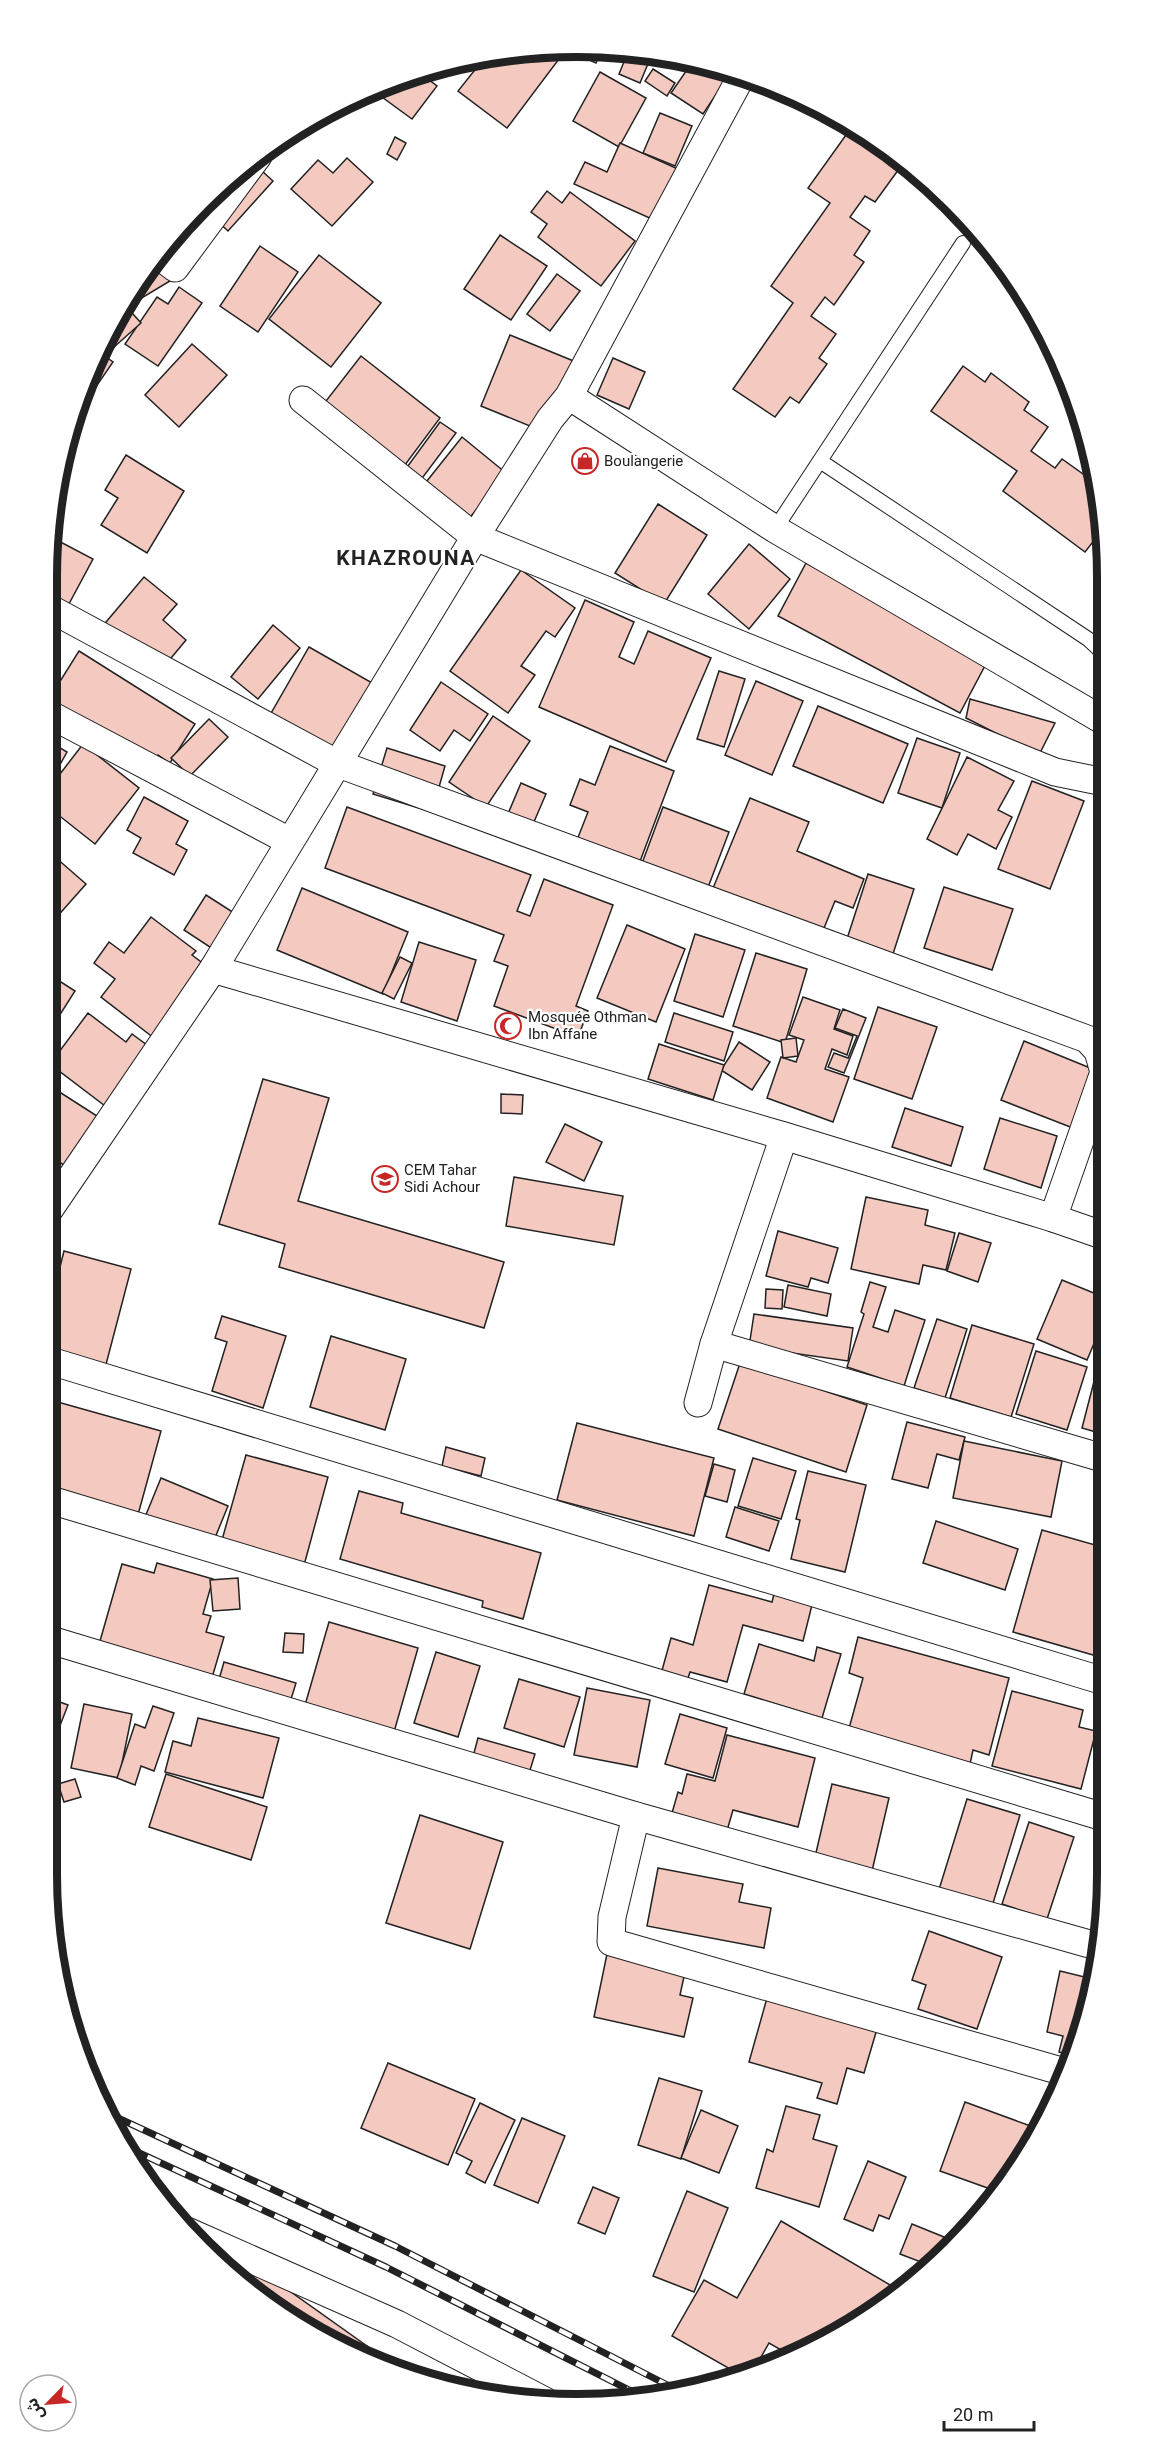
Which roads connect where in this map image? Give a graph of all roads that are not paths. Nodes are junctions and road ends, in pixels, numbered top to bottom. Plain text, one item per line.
1 (738, 83) edge
2 (239, 182) edge
3 (963, 243) dead end
4 (164, 260) edge
5 (569, 396) junction
6 (303, 400) dead end
7 (820, 461) junction
8 (775, 529) junction
9 (475, 537) junction
10 (57, 613) edge
11 (1097, 647) edge
12 (1097, 717) edge
13 (57, 719) edge
14 (336, 763) junction
15 (1097, 781) edge
16 (289, 841) junction
17 (213, 969) junction
18 (1097, 1050) edge
19 (1097, 1092) edge
20 (784, 1136) junction
21 (57, 1197) edge
22 (1053, 1218) junction
23 (1097, 1233) edge
24 (714, 1344) junction
25 (57, 1363) edge
26 (698, 1403) dead end
27 (1097, 1456) edge
28 (57, 1502) edge
29 (57, 1642) edge
30 (1097, 1679) edge
31 (1097, 1815) edge
32 (636, 1816) junction
33 (1092, 1945) edge
34 (1058, 2070) edge
35 (207, 2240) edge
36 (527, 2392) edge

1 - 5 street
2 - 4 street
3 - 7 lane
5 - 8 street
5 - 9 street
6 - 9 street
7 - 8 lane
7 - 11 lane
8 - 12 street
9 - 14 street
9 - 15 street
10 - 14 street
13 - 16 street
14 - 16 street
14 - 18 street
16 - 17 street
17 - 20 street
17 - 21 street
19 - 22 street
20 - 22 street
20 - 24 street
22 - 23 street
24 - 26 street
24 - 27 street
25 - 30 street
28 - 31 street
29 - 32 street
32 - 33 street
32 - 34 street
35 - 36 street

